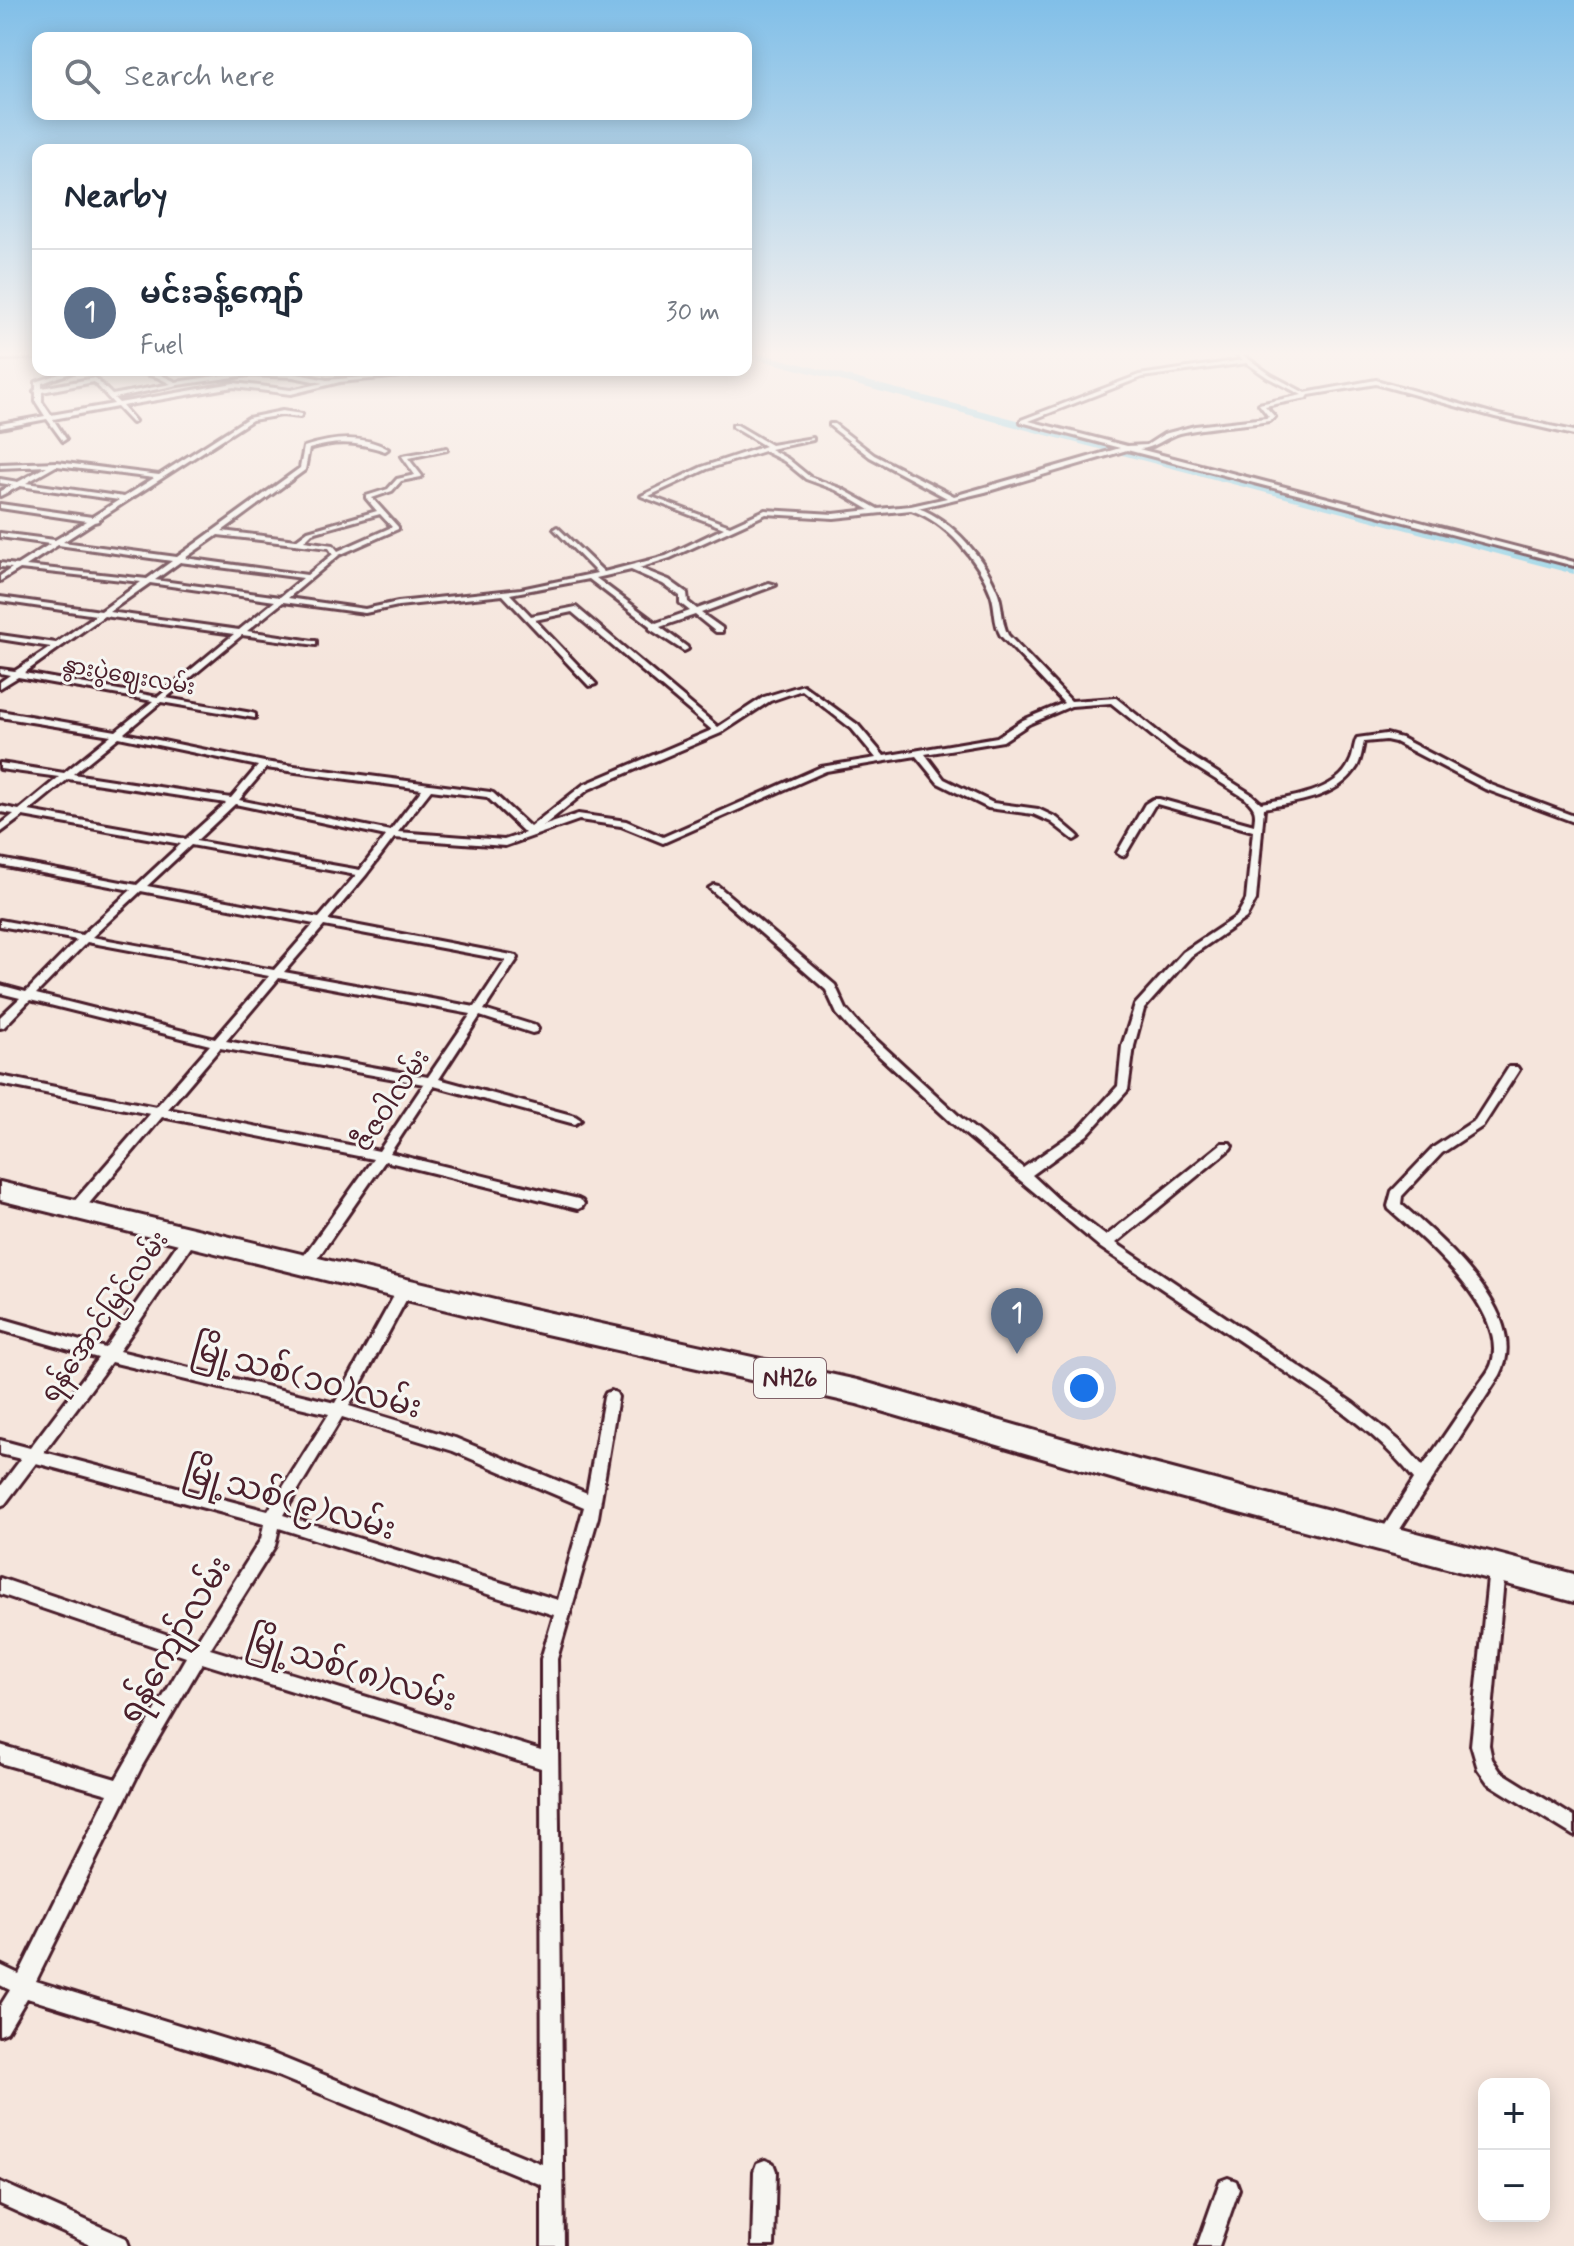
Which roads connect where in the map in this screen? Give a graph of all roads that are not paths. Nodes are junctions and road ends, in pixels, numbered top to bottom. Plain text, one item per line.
1 (192, 458) edge
2 (305, 458) edge
3 (405, 458) edge
4 (735, 458) edge
5 (783, 458) edge
6 (875, 458) edge
7 (1094, 458) edge
8 (1153, 458) edge
9 (57, 464) junction
10 (0, 466) edge
11 (162, 477) junction
12 (0, 481) edge
13 (21, 483) junction
14 (0, 494) edge
15 (953, 498) junction
16 (127, 499) junction
17 (0, 506) edge
18 (911, 508) junction
19 (380, 512) junction
20 (878, 512) junction
21 (96, 520) junction
22 (730, 528) junction
23 (557, 529) dead end
24 (218, 533) junction
25 (0, 535) edge
26 (59, 542) junction
27 (298, 542) junction
28 (337, 554) junction
29 (179, 559) junction
30 (1574, 564) edge
31 (0, 565) edge
32 (18, 568) junction
33 (632, 568) junction
34 (602, 574) junction
35 (309, 577) junction
36 (591, 577) junction
37 (0, 579) edge
38 (149, 581) junction
39 (772, 585) dead end
40 (504, 592) junction
41 (0, 599) edge
42 (282, 599) junction
43 (696, 612) junction
44 (103, 614) junction
45 (528, 619) junction
46 (653, 627) junction
47 (719, 630) dead end
48 (240, 633) junction
49 (0, 637) edge
50 (313, 643) dead end
51 (56, 645) junction
52 (684, 649) dead end
53 (0, 671) edge
54 (17, 673) junction
55 (592, 684) dead end
56 (0, 686) edge
57 (161, 698) junction
58 (1069, 704) junction
59 (0, 714) edge
60 (252, 716) dead end
61 (718, 731) junction
62 (119, 734) junction
63 (918, 752) junction
64 (880, 757) junction
65 (264, 765) junction
66 (0, 766) edge
67 (64, 778) junction
68 (429, 786) junction
69 (233, 801) junction
70 (1259, 806) junction
71 (0, 809) edge
72 (22, 813) junction
73 (1574, 819) edge
74 (1258, 829) junction
75 (0, 830) edge
76 (530, 832) junction
77 (394, 835) junction
78 (1074, 837) dead end
79 (189, 842) junction
80 (1122, 853) dead end
81 (0, 862) edge
82 (363, 873) junction
83 (139, 888) junction
84 (714, 888) dead end
85 (321, 922) junction
86 (0, 923) edge
87 (86, 937) junction
88 (277, 972) junction
89 (0, 989) edge
90 (31, 994) junction
91 (476, 1011) junction
92 (0, 1024) edge
93 (532, 1029) dead end
94 (220, 1044) junction
95 (1513, 1070) dead end
96 (0, 1080) edge
97 (430, 1081) junction
98 (155, 1113) junction
99 (575, 1120) dead end
100 (1226, 1146) dead end
101 (382, 1156) junction
102 (1023, 1175) junction
103 (0, 1191) edge
104 (578, 1204) dead end
105 (76, 1209) junction
106 (190, 1237) junction
107 (1106, 1244) junction
108 (305, 1265) junction
109 (405, 1289) junction
110 (0, 1324) edge
111 (108, 1355) junction
112 (611, 1397) dead end
113 (339, 1410) junction
114 (0, 1447) edge
115 (33, 1456) junction
116 (1423, 1478) junction
117 (0, 1499) edge
118 (593, 1503) junction
119 (272, 1519) junction
120 (1385, 1538) junction
121 (1497, 1568) junction
122 (0, 1586) edge
123 (1574, 1588) edge
124 (563, 1610) junction
125 (198, 1653) junction
126 (0, 1754) edge
127 (550, 1762) junction
128 (120, 1789) junction
129 (1574, 1827) edge
130 (0, 1975) edge
131 (24, 1987) junction
132 (0, 2025) edge
133 (765, 2171) dead end
134 (553, 2179) junction
135 (1228, 2189) dead end
136 (0, 2193) edge
137 (118, 2246) edge
138 (553, 2246) edge
139 (763, 2246) edge
140 (1208, 2246) edge

1 - 11 street
2 - 24 street
3 - 19 street
4 - 22 street
5 - 20 street
6 - 15 street
7 - 15 street
8 - 30 street
9 - 10 street
9 - 11 street
9 - 13 street
11 - 16 street
12 - 13 street
13 - 14 street
13 - 16 street
15 - 18 street
16 - 21 street
17 - 21 street
18 - 20 street
18 - 58 street
19 - 27 street
19 - 28 street
20 - 22 street
21 - 26 street
22 - 33 street
23 - 34 street
24 - 27 street
24 - 29 street
25 - 26 street
26 - 29 street
26 - 32 street
27 - 28 street
28 - 35 street
29 - 35 street
29 - 38 street
31 - 32 street
32 - 37 street
32 - 38 street
33 - 34 street
33 - 43 street
34 - 36 street
35 - 42 street
36 - 40 street
36 - 46 street
38 - 42 street
38 - 44 street
39 - 43 street
40 - 42 street
40 - 45 street
41 - 44 street
42 - 48 street
43 - 46 street
43 - 47 street
44 - 48 street
44 - 51 street
45 - 55 street
45 - 61 street
46 - 52 street
48 - 50 street
48 - 57 street
49 - 51 street
51 - 54 street
53 - 54 street, နွားပွဲဈေးလမ်း
54 - 56 street
54 - 57 street, နွားပွဲဈေးလမ်း
57 - 60 street, နွားပွဲဈေးလမ်း
57 - 62 street
58 - 63 street
58 - 70 street
59 - 62 street
61 - 64 street
61 - 76 street
62 - 65 street
62 - 67 street
63 - 64 street
63 - 78 street
64 - 76 street
65 - 68 street
65 - 69 street
66 - 67 street
67 - 69 street
67 - 72 street
68 - 76 street
68 - 77 street
69 - 77 street
69 - 79 street
70 - 73 street
70 - 74 street
71 - 72 street
72 - 75 street
72 - 79 street
74 - 80 street
74 - 102 street
76 - 77 street
77 - 82 street
79 - 82 street
79 - 83 street
81 - 83 street
82 - 85 street
83 - 85 street
83 - 87 street
84 - 102 street
85 - 88 street
85 - 91 street, ဇီဇဝါလမ်း
86 - 87 street
87 - 88 street
87 - 90 street
88 - 91 street
88 - 94 street
89 - 90 street
90 - 92 street
90 - 94 street
91 - 93 street
91 - 97 street, ဇီဇဝါလမ်း
94 - 97 street
94 - 98 street
95 - 116 street
96 - 98 street
97 - 99 street
97 - 101 street, ဇီဇဝါလမ်း
98 - 101 street
98 - 105 street
100 - 107 street
101 - 104 street
101 - 108 street, ဇီဇဝါလမ်း
102 - 107 street
103 - 105 highway, NH26
105 - 106 highway, NH26
106 - 108 highway, NH26
106 - 111 street, ရန်အောင်မြင်လမ်း
107 - 116 street
108 - 109 highway, NH26
109 - 113 street, ရန်ကျော်လမ်း
109 - 120 highway, NH26
110 - 111 street, မြို့သစ်(၁၀)လမ်း
111 - 113 street, မြို့သစ်(၁၀)လမ်း
111 - 115 street, ရန်အောင်မြင်လမ်း
112 - 118 street
113 - 118 street, မြို့သစ်(၁၀)လမ်း
113 - 119 street, ရန်ကျော်လမ်း
114 - 115 street, မြို့သစ်(၉)လမ်း
115 - 117 street, ရန်အောင်မြင်လမ်း
115 - 119 street, မြို့သစ်(၉)လမ်း
116 - 120 street
118 - 124 street
119 - 124 street, မြို့သစ်(၉)လမ်း
119 - 125 street, ရန်ကျော်လမ်း
120 - 121 highway, NH26
121 - 123 highway, NH26
121 - 129 street
122 - 125 street, မြို့သစ်(၈)လမ်း
124 - 127 street
125 - 127 street, မြို့သစ်(၈)လမ်း
125 - 128 street, ရန်ကျော်လမ်း
126 - 128 street
127 - 134 street
128 - 131 street, ရန်ကျော်လမ်း
130 - 131 street
131 - 132 street, ရန်ကျော်လမ်း
131 - 134 street
133 - 139 street
134 - 138 street
135 - 140 street
136 - 137 street

